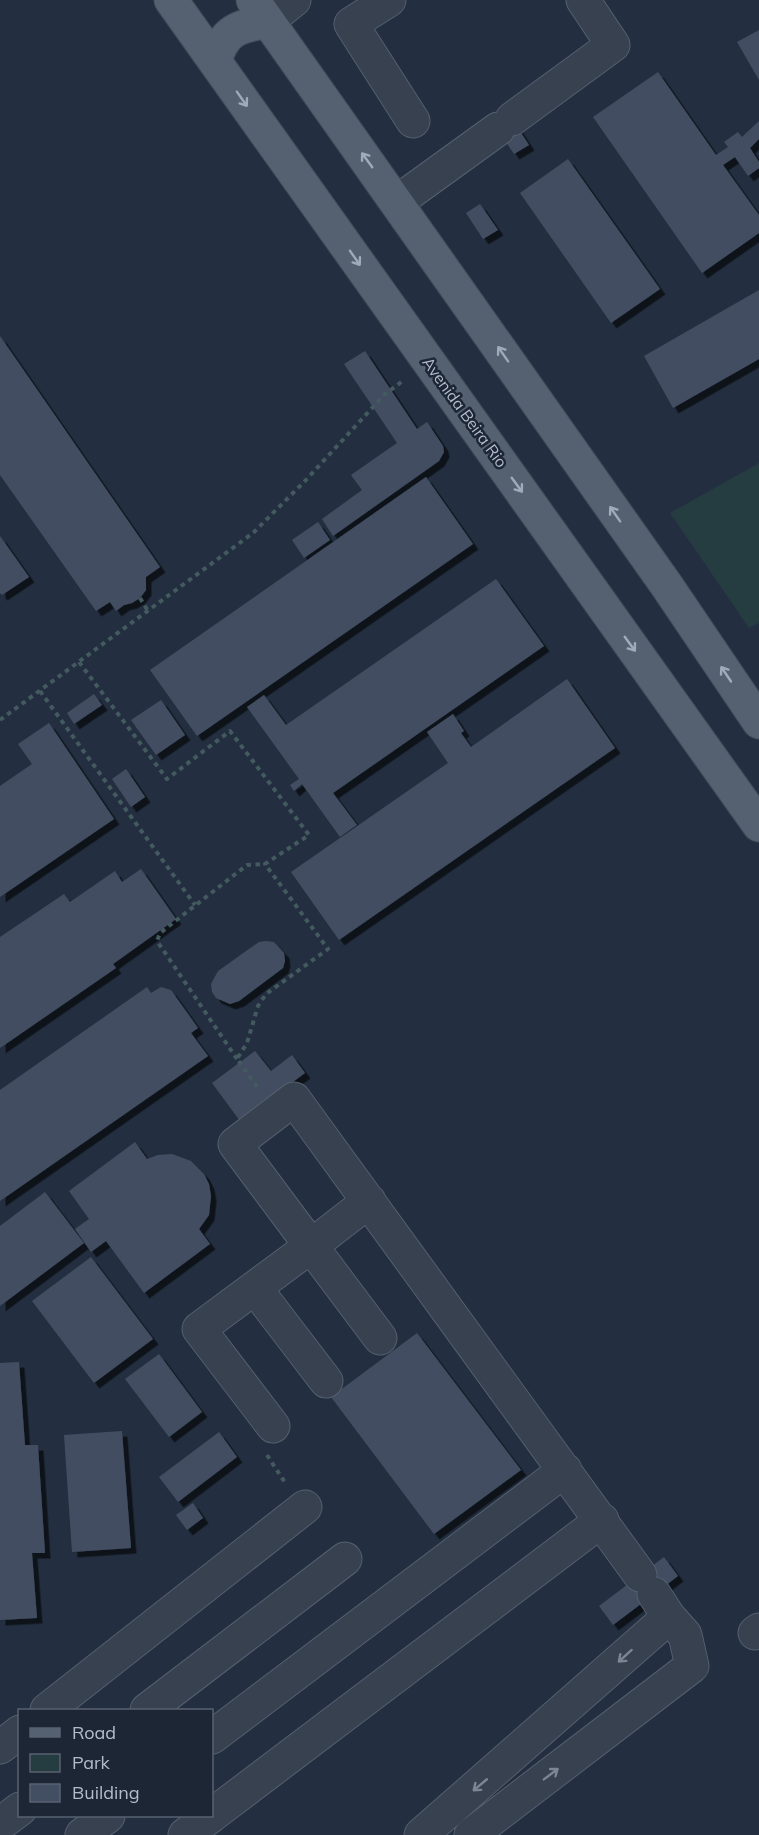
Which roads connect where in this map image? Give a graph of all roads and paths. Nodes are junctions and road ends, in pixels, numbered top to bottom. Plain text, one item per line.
1 (171, 0) edge
2 (294, 0) edge
3 (389, 0) edge
4 (583, 0) edge
5 (260, 11) edge
6 (215, 61) junction
7 (413, 121) dead end
8 (397, 202) junction
9 (430, 363) junction
10 (140, 598) dead end
11 (148, 611) junction
12 (79, 662) junction
13 (40, 691) junction
14 (0, 720) edge
15 (759, 723) edge
16 (759, 825) edge
17 (265, 864) junction
18 (195, 905) junction
19 (237, 1059) junction
20 (276, 1113) junction
21 (369, 1201) junction
22 (311, 1246) junction
23 (255, 1288) junction
24 (380, 1338) dead end
25 (326, 1381) dead end
26 (269, 1420) joint
27 (565, 1470) junction
28 (305, 1507) joint
29 (602, 1520) junction
30 (345, 1558) dead end
31 (655, 1595) junction
32 (48, 1709) edge
33 (148, 1709) edge
34 (18, 1734) edge
35 (213, 1736) edge
36 (0, 1748) edge
37 (18, 1810) edge
38 (213, 1813) edge
39 (105, 1817) edge
40 (208, 1817) edge
41 (0, 1823) edge
42 (9, 1835) edge
43 (82, 1835) edge
44 (185, 1835) edge
45 (421, 1835) edge
46 (471, 1835) edge

1 - 6 main road, Avenida Beira Rio
2 - 5 lane
3 - 7 lane
4 - 8 lane
5 - 6 main road
8 -> 5 main road
6 -> 9 main road, Avenida Beira Rio
15 -> 8 main road
9 - 11 path
9 -> 16 main road, Avenida Beira Rio
10 - 11 path
11 - 12 path
12 - 13 path
12 - 17 path
13 - 14 path
13 - 18 path
17 - 18 path
17 - 19 path
18 - 19 path
19 - 20 path
20 - 21 lane
20 - 22 lane
21 - 22 lane
21 - 27 lane
22 - 23 lane
22 - 24 lane
23 - 25 lane
23 - 26 lane
26 - 28 path
27 - 29 lane
27 - 35 lane
28 - 32 lane
29 - 31 lane
29 - 38 lane
30 - 33 lane
31 -> 45 lane
46 -> 31 lane
34 - 36 lane
37 - 41 lane
39 - 43 lane
40 - 44 lane
41 - 42 lane

